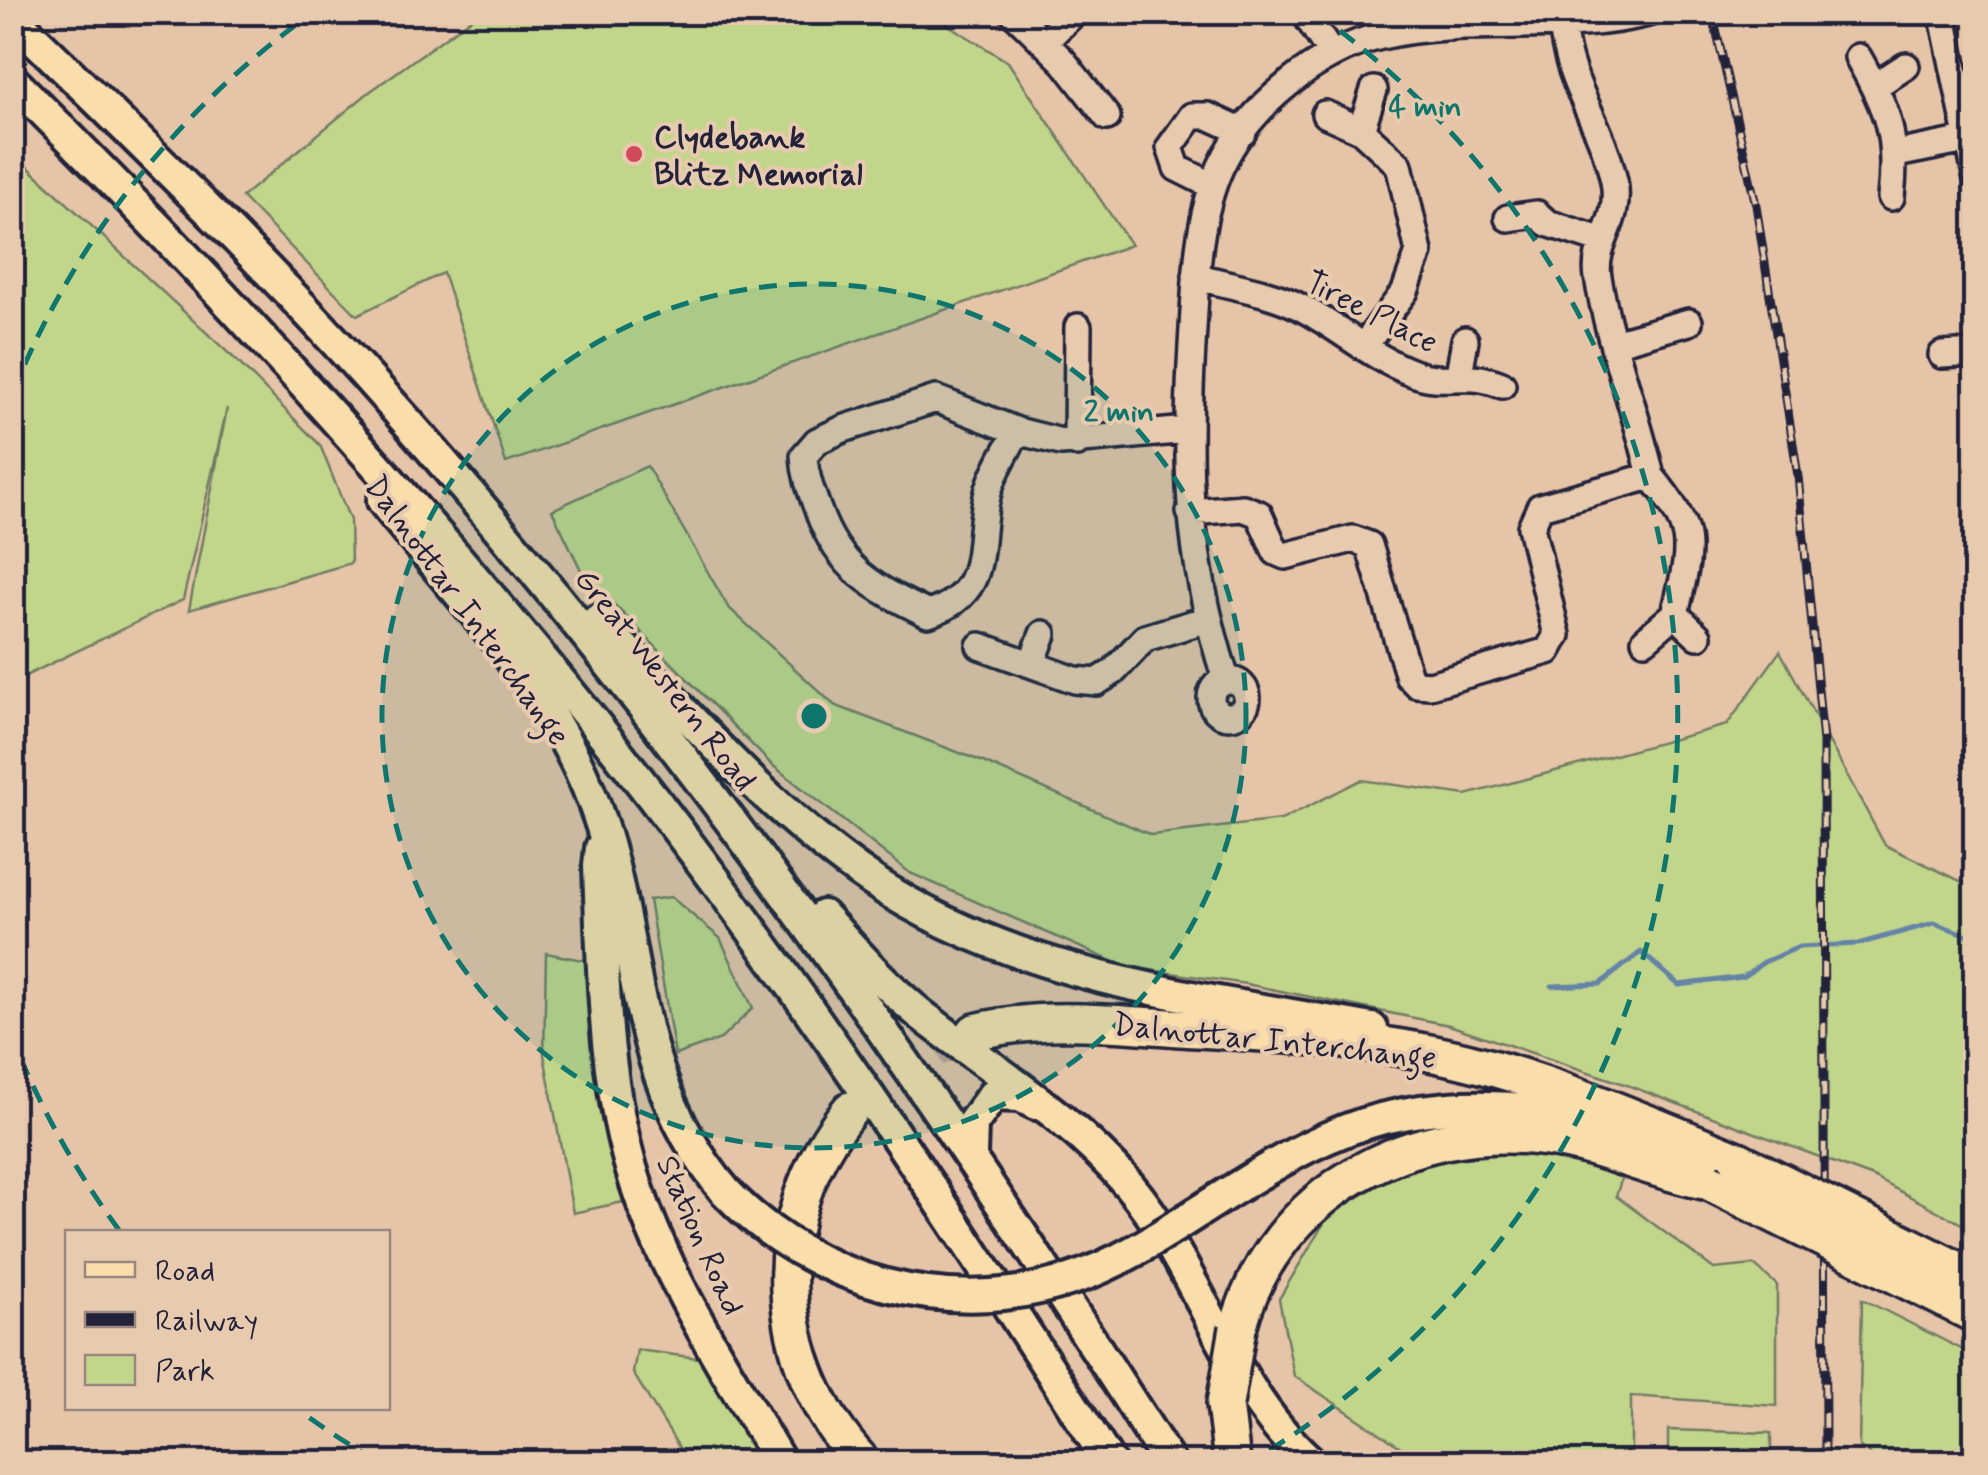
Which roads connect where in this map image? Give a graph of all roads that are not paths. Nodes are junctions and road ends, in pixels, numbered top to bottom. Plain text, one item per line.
1 (1012, 12) edge
2 (1075, 12) edge
3 (1304, 12) edge
4 (1942, 12) edge
5 (1648, 14) edge
6 (12, 18) edge
7 (1562, 23) junction
8 (1044, 42) junction
9 (1963, 43) edge
10 (1332, 55) junction
11 (1858, 57) dead end
12 (1906, 66) dead end
13 (12, 80) edge
14 (1875, 86) junction
15 (1374, 90) dead end
16 (1325, 114) dead end
17 (1107, 117) dead end
18 (1360, 130) junction
19 (1243, 132) junction
20 (1966, 140) junction
21 (1896, 154) junction
22 (1976, 174) edge
23 (1213, 186) junction
24 (1891, 197) dead end
25 (1508, 218) dead end
26 (1604, 241) junction
27 (1196, 276) junction
28 (1689, 322) dead end
29 (1078, 328) dead end
30 (1465, 340) dead end
31 (1614, 343) junction
32 (1364, 346) junction
33 (1975, 351) edge
34 (1942, 355) dead end
35 (1459, 374) junction
36 (1502, 384) dead end
37 (1187, 430) junction
38 (1017, 431) junction
39 (350, 436) junction
40 (1077, 442) junction
41 (1651, 476) junction
42 (1190, 512) junction
43 (535, 571) junction
44 (1675, 614) junction
45 (1208, 620) junction
46 (1042, 634) dead end
47 (1698, 636) dead end
48 (1645, 640) dead end
49 (980, 646) dead end
50 (1032, 664) junction
51 (1226, 679) dead end
52 (720, 802) junction
53 (602, 840) junction
54 (975, 1032) tunnel mouth
55 (850, 1110) tunnel mouth
56 (1048, 1110) junction
57 (970, 1155) junction
58 (1738, 1160) junction
59 (1709, 1182) junction
60 (1976, 1280) edge
61 (1976, 1314) edge
62 (780, 1462) edge
63 (862, 1462) edge
64 (1108, 1462) edge
65 (1169, 1462) edge
66 (1232, 1462) edge
67 (1311, 1462) edge

1 - 8 street
2 - 8 street
3 - 10 street
4 - 9 street
5 - 7 street
6 - 43 main road, Great Western Road
7 - 10 street
7 - 26 street
8 - 17 street
9 - 20 street
10 - 19 street
11 - 14 street
12 - 14 street
13 - 39 main road
14 - 21 street
15 - 18 street
16 - 18 street
18 - 32 street
19 - 23 street
19 - 23 street
20 - 21 street
20 - 22 street
21 - 24 street
23 - 27 street
25 - 26 street
26 - 31 street
27 - 32 street, Tiree Place
27 - 37 street
28 - 31 street
29 - 40 street
30 - 35 street, Tiree Place
31 - 41 street
32 - 35 street, Tiree Place
33 - 34 street
35 - 36 street, Tiree Place
37 - 40 street
37 - 42 street
38 - 38 street
38 - 40 street
39 - 53 main road, Dalnottar Interchange
39 - 64 main road
41 - 42 street
41 - 44 street
42 - 45 street
43 - 52 main road, Great Western Road
43 - 58 main road
44 - 47 street
44 - 48 street
45 - 50 street
45 - 51 street
46 - 50 street
49 - 50 street
52 - 56 main road
52 - 57 main road, Great Western Road
53 - 59 main road, bridge
53 - 62 main road, Station Road
54 - 58 highway, Dalnottar Interchange
55 - 63 highway
56 - 57 main road
56 - 67 main road
57 - 65 main road, Great Western Road
58 - 60 highway, Dalnottar Interchange, bridge
59 - 61 highway, bridge
59 - 66 highway, bridge

